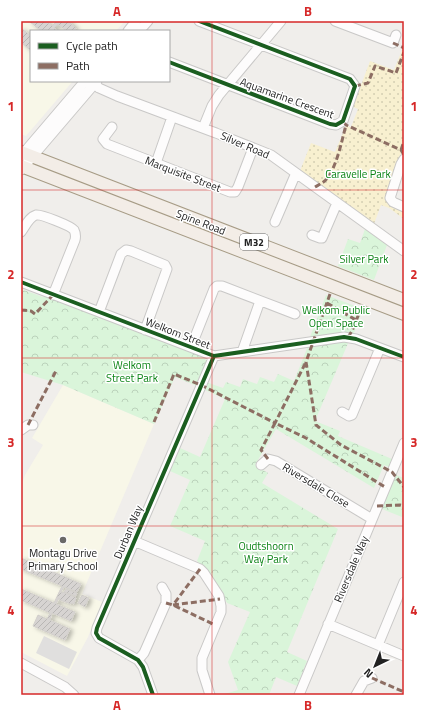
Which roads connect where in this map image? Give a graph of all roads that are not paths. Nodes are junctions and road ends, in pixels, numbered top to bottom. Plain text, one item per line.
1 (136, 21) edge
2 (148, 21) edge
3 (199, 21) edge
4 (281, 21) edge
5 (335, 21) edge
6 (129, 30) edge
7 (140, 30) edge
8 (396, 35) dead end
9 (261, 45) junction
10 (170, 62) edge
11 (92, 82) edge
12 (227, 85) junction
13 (172, 117) junction
14 (112, 127) dead end
15 (203, 128) junction
16 (253, 148) junction
17 (404, 159) edge
18 (23, 160) edge
19 (156, 163) junction
20 (296, 173) junction
21 (337, 203) junction
22 (404, 207) edge
23 (275, 222) dead end
24 (21, 232) edge
25 (312, 235) dead end
26 (404, 251) edge
27 (21, 282) edge
28 (53, 295) junction
29 (404, 300) edge
30 (260, 301) junction
31 (99, 312) junction
32 (295, 314) dead end
33 (404, 314) edge
34 (145, 330) junction
35 (191, 347) junction
36 (380, 348) junction
37 (242, 352) junction
38 (214, 356) junction
39 (404, 357) edge
40 (342, 412) dead end
41 (33, 425) dead end
42 (21, 430) edge
43 (404, 443) edge
44 (261, 465) dead end
45 (372, 519) junction
46 (134, 541) junction
47 (404, 582) edge
48 (162, 587) dead end
49 (328, 624) junction
50 (378, 645) junction
51 (404, 656) edge
52 (138, 660) junction
53 (21, 663) edge
54 (372, 678) dead end
55 (74, 695) edge
56 (153, 695) edge
57 (210, 695) edge
58 (299, 695) edge
59 (356, 695) edge

1 - 6 street
2 - 7 street
3 - 9 street
4 - 9 street
5 - 8 street
9 - 12 street
9 - 12 street, Aquamarine Crescent
10 - 12 street
11 - 13 street, Silver Road
11 - 18 street
12 - 15 street
13 - 15 street, Silver Road
13 - 19 street
14 - 19 street, Marquisite Street
15 - 16 street, Silver Road
16 - 19 street, Marquisite Street
16 - 20 street, Silver Road
17 - 22 street
18 - 29 main road, Spine Road / M32
18 - 33 main road, Spine Road / M32
20 - 21 street, Silver Road
20 - 23 street
21 - 25 street
21 - 26 street, Silver Road
24 - 28 street
27 - 28 street, Welkom Street
28 - 31 street, Welkom Street
30 - 32 street
30 - 35 street
30 - 37 street
31 - 34 street, Welkom Street
31 - 34 street
34 - 35 street, Welkom Street
35 - 38 street, Welkom Street
36 - 37 street, Welkom Street
36 - 39 street, Welkom Street
36 - 40 street
37 - 38 street, Welkom Street
38 - 46 street, Durban Way
41 - 42 street
43 - 45 street, Riversdale Way
44 - 45 street, Riversdale Close
45 - 49 street, Riversdale Way
46 - 52 street, Durban Way
46 - 57 street
47 - 50 street
48 - 52 street
49 - 50 street
49 - 58 street, Riversdale Way
50 - 51 street
52 - 56 street
53 - 55 street
54 - 59 street

